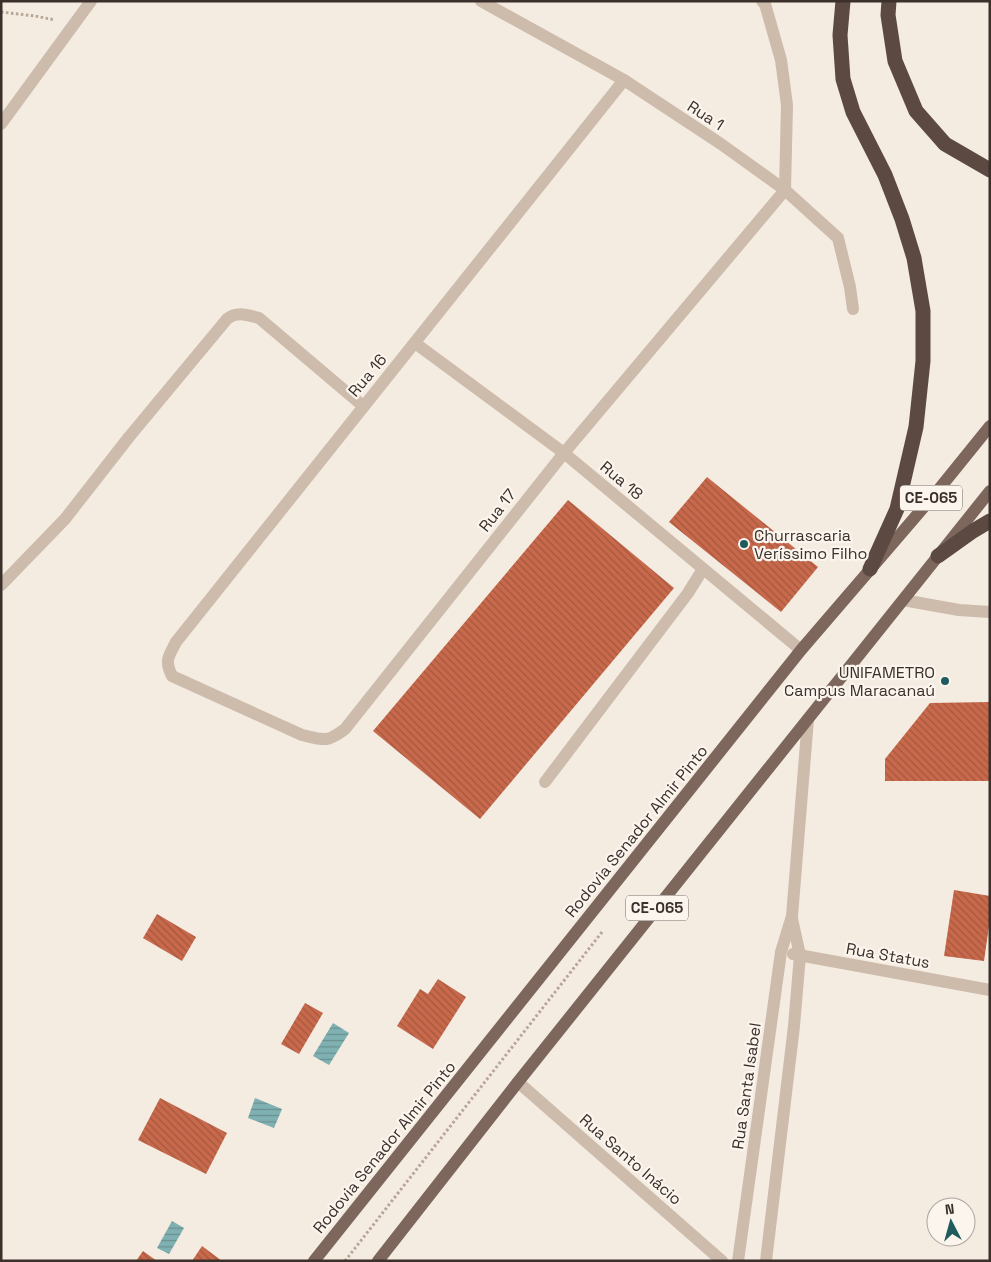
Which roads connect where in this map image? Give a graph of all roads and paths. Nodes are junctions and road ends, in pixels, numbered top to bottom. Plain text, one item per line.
1 (91, 1) edge
2 (481, 1) edge
3 (762, 1) edge
4 (842, 1) edge
5 (889, 1) edge
6 (1, 12) edge
7 (74, 24) junction
8 (624, 80) junction
9 (1, 124) edge
10 (990, 170) edge
11 (785, 190) junction
12 (853, 309) dead end
13 (415, 343) junction
14 (363, 406) junction
15 (990, 426) edge
16 (564, 453) junction
17 (990, 491) edge
18 (990, 521) edge
19 (938, 556) junction
20 (703, 569) junction
21 (870, 569) junction
22 (1, 585) edge
23 (903, 600) junction
24 (990, 612) edge
25 (801, 650) junction
26 (196, 687) joint
27 (808, 719) junction
28 (544, 782) dead end
29 (792, 916) junction
30 (781, 952) junction
31 (800, 955) junction
32 (990, 990) edge
33 (518, 1082) junction
34 (314, 1261) edge
35 (378, 1261) edge
36 (722, 1261) edge
37 (738, 1261) edge
38 (766, 1261) edge

1 - 7 street
2 - 8 street, Rua 1
3 - 11 street
4 - 21 highway
5 - 10 highway
6 - 7 path
7 - 9 street
8 - 11 street, Rua 1
8 - 13 street, Rua 16
11 - 12 street, Rua 1
11 - 16 street, Rua 17
13 - 14 street, Rua 16
13 - 16 street, Rua 18
14 - 22 street
14 - 26 street, Rua 16
15 - 21 main road, Rodovia Senador Almir Pinto / CE-065
16 - 20 street, Rua 18
16 - 26 street, Rua 17
17 - 19 main road, CE-065
18 - 19 highway
19 - 23 main road, CE-065
20 - 25 street, Rua 18
20 - 28 street
21 - 25 main road, Rodovia Senador Almir Pinto / CE-065
23 - 24 street
23 - 27 main road, CE-065
25 - 34 main road, Rodovia Senador Almir Pinto / CE-065
27 - 29 street, Rua Santa Isabel
27 - 33 main road, CE-065
29 - 30 street, Rua Santa Isabel
29 - 31 street, Rua Santa Isabel
30 - 31 street, Rua Status
30 - 37 street, Rua Santa Isabel
31 - 32 street, Rua Status
31 - 38 street, Rua Santa Isabel
33 - 35 main road, CE-065
33 - 36 street, Rua Santo Inácio

